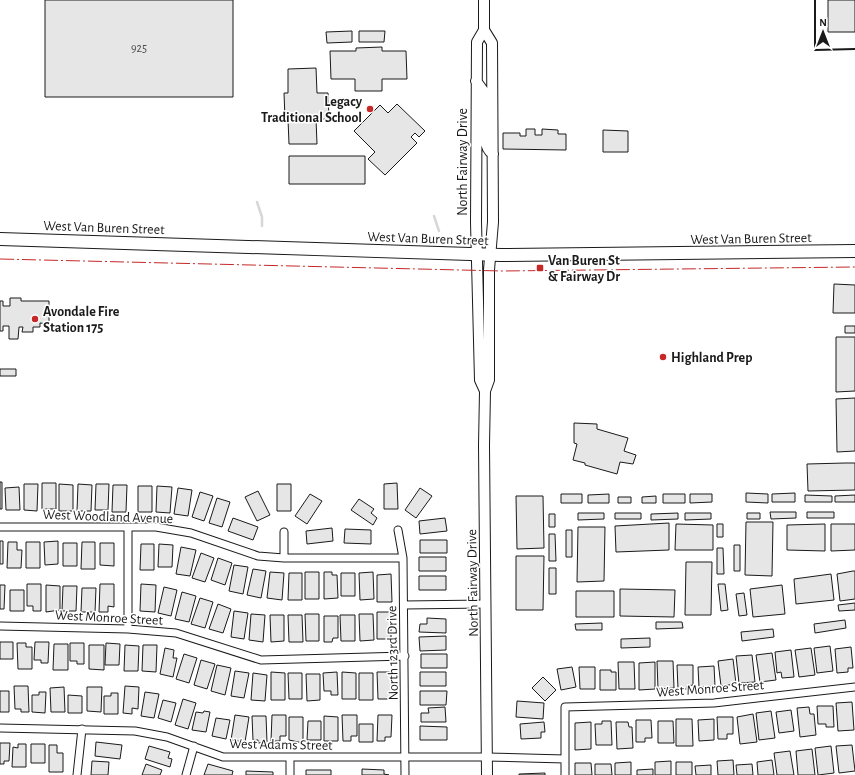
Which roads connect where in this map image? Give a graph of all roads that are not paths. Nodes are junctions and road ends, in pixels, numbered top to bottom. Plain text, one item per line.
1 (484, 0) edge
2 (484, 30) junction
3 (476, 81) junction
4 (493, 154) junction
5 (0, 239) edge
6 (855, 251) edge
7 (478, 255) junction
8 (491, 255) junction
9 (485, 391) junction
10 (0, 527) edge
11 (128, 528) junction
12 (398, 530) dead end
13 (284, 532) dead end
14 (284, 558) junction
15 (403, 558) junction
16 (486, 604) junction
17 (404, 605) junction
18 (0, 626) edge
19 (128, 628) junction
20 (405, 656) junction
21 (855, 687) edge
22 (0, 728) edge
23 (82, 729) junction
24 (194, 746) junction
25 (290, 757) junction
26 (406, 757) junction
27 (487, 757) junction
28 (565, 759) junction
29 (77, 775) edge
30 (186, 775) edge
31 (290, 775) edge
32 (405, 775) edge
33 (487, 775) edge
34 (565, 775) edge

1 - 2 street, North Fairway Drive
2 - 3 street, North Fairway Drive
2 - 4 street, North Fairway Drive
3 - 4 street
3 - 7 street, North Fairway Drive
4 - 8 street, North Fairway Drive
5 - 7 main road, West Van Buren Street
6 - 8 main road, West Van Buren Street
7 - 8 main road, West Van Buren Street
7 - 9 street, North Fairway Drive
8 - 9 street, North Fairway Drive
9 - 16 street, North Fairway Drive
10 - 11 street, West Woodland Avenue
11 - 14 street, West Woodland Avenue
11 - 19 street
12 - 15 street, North 123rd Drive
13 - 14 street
14 - 15 street, West Woodland Avenue
15 - 17 street, North 123rd Drive
16 - 17 street
16 - 27 street, North Fairway Drive
17 - 20 street, North 123rd Drive
18 - 19 street, West Monroe Street
19 - 20 street, West Monroe Street
20 - 26 street, North 123rd Drive
21 - 28 street, West Monroe Street
22 - 23 street, West Adams Street
23 - 24 street, West Adams Street
23 - 29 street
24 - 25 street, West Adams Street
24 - 30 street
25 - 26 street, West Adams Street
25 - 31 street
26 - 27 street, West Adams Street
26 - 32 street, North 123rd Drive
27 - 28 street, West Adams Street
27 - 33 street, North Fairway Drive
28 - 34 street

